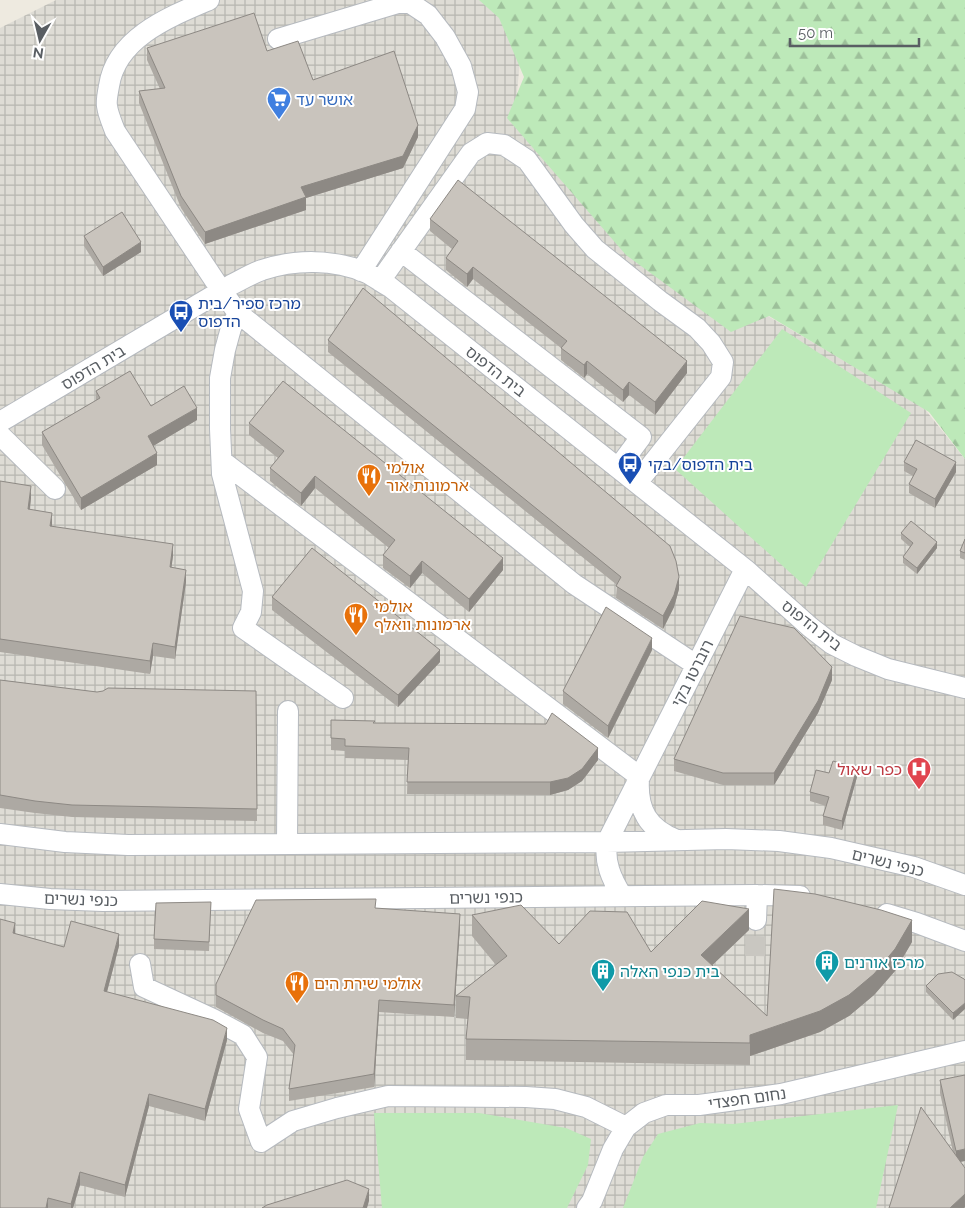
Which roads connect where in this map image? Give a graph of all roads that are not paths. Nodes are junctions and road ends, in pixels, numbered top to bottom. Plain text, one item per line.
1 (209, 0) edge
2 (278, 39) dead end
3 (401, 251) junction
4 (361, 271) junction
5 (380, 281) junction
6 (221, 290) junction
7 (238, 313) junction
8 (0, 422) edge
9 (0, 435) edge
10 (222, 461) junction
11 (618, 468) junction
12 (637, 483) junction
13 (55, 488) dead end
14 (745, 569) junction
15 (696, 665) junction
16 (965, 688) edge
17 (343, 698) dead end
18 (288, 711) dead end
19 (640, 777) junction
20 (0, 834) edge
21 (677, 840) junction
22 (607, 842) junction
23 (287, 844) junction
24 (965, 885) edge
25 (0, 894) edge
26 (757, 895) junction
27 (622, 896) junction
28 (815, 896) edge
29 (870, 908) edge
30 (756, 920) tunnel mouth
31 (965, 941) edge
32 (140, 964) dead end
33 (963, 1051) edge
34 (626, 1127) junction
35 (588, 1208) edge

1 - 6 street
2 - 4 street
3 - 5 street
3 - 11 street
3 - 12 street
4 - 5 street, בית הדפוס
4 - 6 street, בית הדפוס
5 - 11 street, בית הדפוס
6 - 7 street
6 - 8 street, בית הדפוס
7 - 10 street
7 - 15 street
9 - 13 street
10 - 17 street
10 - 19 street
11 - 12 street, בית הדפוס
12 - 14 street, בית הדפוס
14 - 15 street, רוברטו בקי
14 - 16 street, בית הדפוס
15 - 19 street, רוברטו בקי
18 - 23 street
19 - 21 street, רוברטו בקי
19 - 22 street, רוברטו בקי
20 - 23 street, כנפי נשרים
21 - 22 street, כנפי נשרים
21 - 24 street, כנפי נשרים
22 - 23 street, כנפי נשרים
22 - 27 street
25 - 27 street, כנפי נשרים
26 - 27 street, כנפי נשרים
26 - 28 street, כנפי נשרים
26 - 30 street
29 - 31 street
32 - 34 street
33 - 34 street, נחום חפצדי
34 - 35 street, נחום חפצדי

